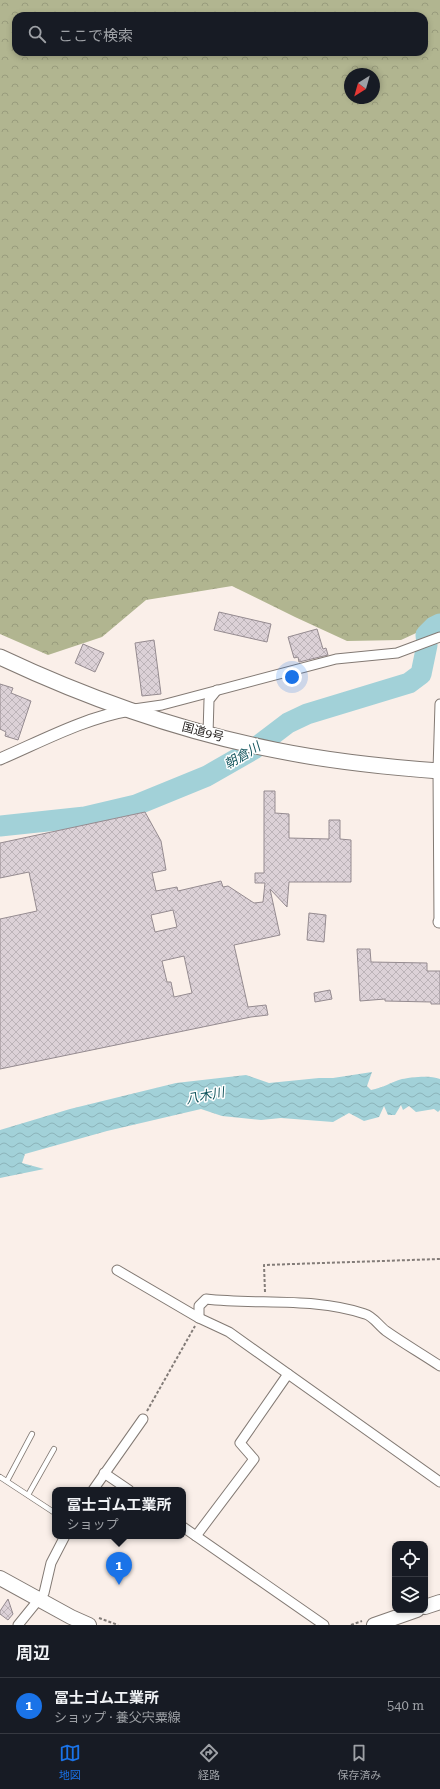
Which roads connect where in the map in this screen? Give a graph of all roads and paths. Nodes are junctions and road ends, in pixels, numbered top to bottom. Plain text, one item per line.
1 (440, 637) edge
2 (0, 657) edge
3 (218, 690) junction
4 (440, 704) edge
5 (130, 710) junction
6 (208, 734) junction
7 (0, 760) edge
8 (439, 771) edge
9 (439, 922) edge
10 (440, 1258) edge
11 (117, 1270) dead end
12 (265, 1302) junction
13 (199, 1318) junction
14 (440, 1366) edge
15 (288, 1374) junction
16 (143, 1419) joint
17 (32, 1434) dead end
18 (54, 1449) dead end
19 (104, 1473) junction
20 (0, 1477) edge
21 (7, 1481) junction
22 (440, 1482) edge
23 (95, 1487) edge
24 (125, 1487) edge
25 (28, 1495) junction
26 (52, 1511) edge
27 (186, 1529) edge
28 (196, 1536) junction
29 (63, 1539) edge
30 (0, 1578) edge
31 (39, 1599) junction
32 (440, 1602) edge
33 (428, 1606) edge
34 (408, 1613) edge
35 (18, 1625) edge
36 (89, 1625) edge
37 (324, 1625) edge
38 (374, 1625) edge

1 - 3 street
2 - 5 highway, 国道9号
3 - 5 street
3 - 6 street
4 - 8 street
5 - 6 highway, 国道9号
5 - 7 street
6 - 8 highway, 国道9号
8 - 9 street
10 - 12 path
11 - 13 street
12 - 13 street
12 - 14 street
13 - 15 street
13 - 16 path
15 - 22 street
15 - 28 street
16 - 19 street
17 - 21 lane
18 - 25 lane
19 - 23 street
19 - 24 street
20 - 21 lane
21 - 25 lane
25 - 26 lane
27 - 28 street
28 - 37 street
29 - 31 street
30 - 31 main road
31 - 35 street
31 - 36 main road
32 - 33 main road
34 - 38 main road

